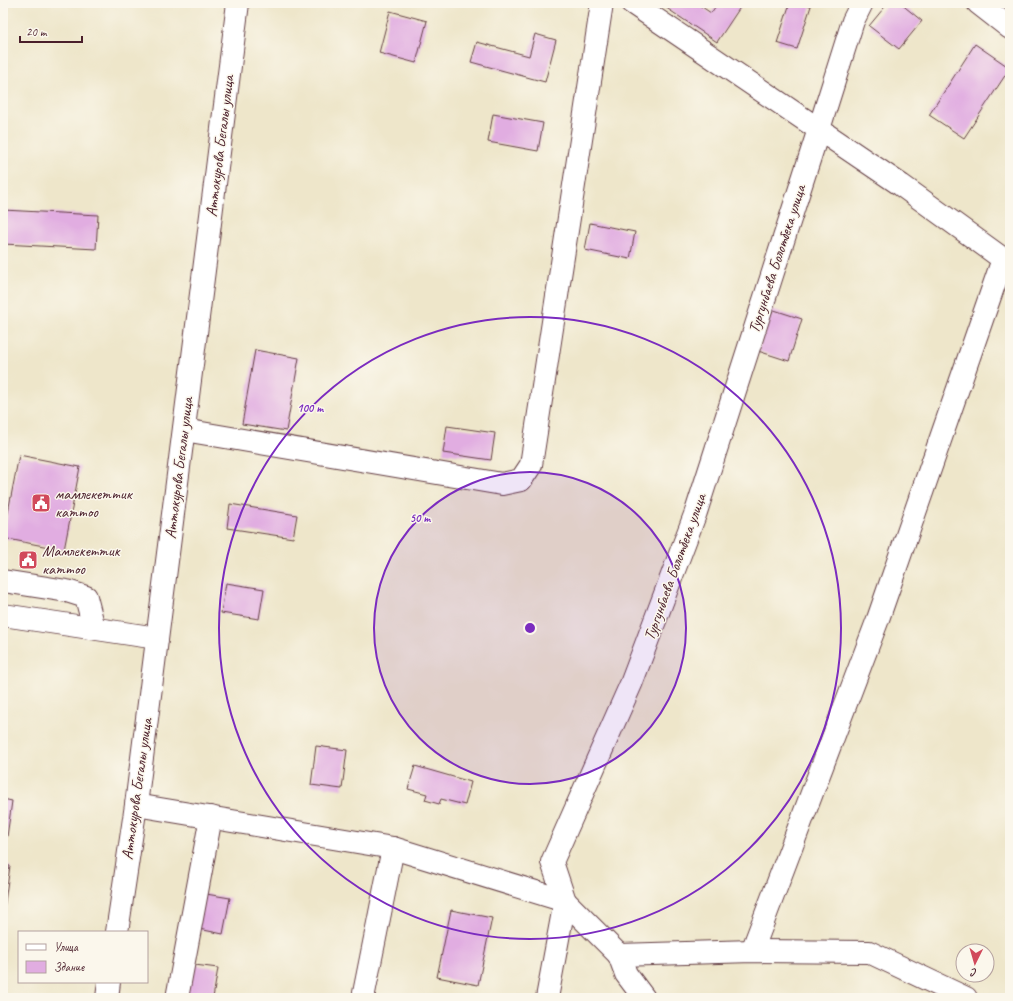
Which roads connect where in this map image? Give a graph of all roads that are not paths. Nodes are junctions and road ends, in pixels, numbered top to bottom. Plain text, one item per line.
1 (238, 3) edge
2 (602, 3) edge
3 (632, 3) edge
4 (862, 3) edge
5 (978, 3) edge
6 (1010, 28) edge
7 (819, 130) junction
8 (1006, 262) edge
9 (184, 430) junction
10 (3, 581) edge
11 (3, 615) edge
12 (94, 628) junction
13 (157, 638) junction
14 (136, 805) junction
15 (211, 817) junction
16 (394, 848) junction
17 (566, 901) junction
18 (117, 931) edge
19 (752, 951) junction
20 (619, 955) junction
21 (109, 983) edge
22 (107, 998) edge
23 (177, 998) edge
24 (363, 998) edge
25 (547, 998) edge
26 (644, 998) edge
27 (966, 998) edge

1 - 9 street, Аттокурова Бегалы улица
2 - 9 street
3 - 7 street
4 - 7 street, Тургунбаева Болотбека улица
5 - 6 street
7 - 8 street
7 - 17 street, Тургунбаева Болотбека улица
8 - 19 street
9 - 13 street, Аттокурова Бегалы улица
10 - 12 street
11 - 12 street
12 - 13 street
13 - 14 street, Аттокурова Бегалы улица
14 - 15 street
14 - 18 street, Аттокурова Бегалы улица
15 - 16 street
15 - 23 street
16 - 17 street
16 - 24 street
17 - 20 street
17 - 25 street
19 - 20 street
19 - 27 street
20 - 26 street
21 - 22 street

